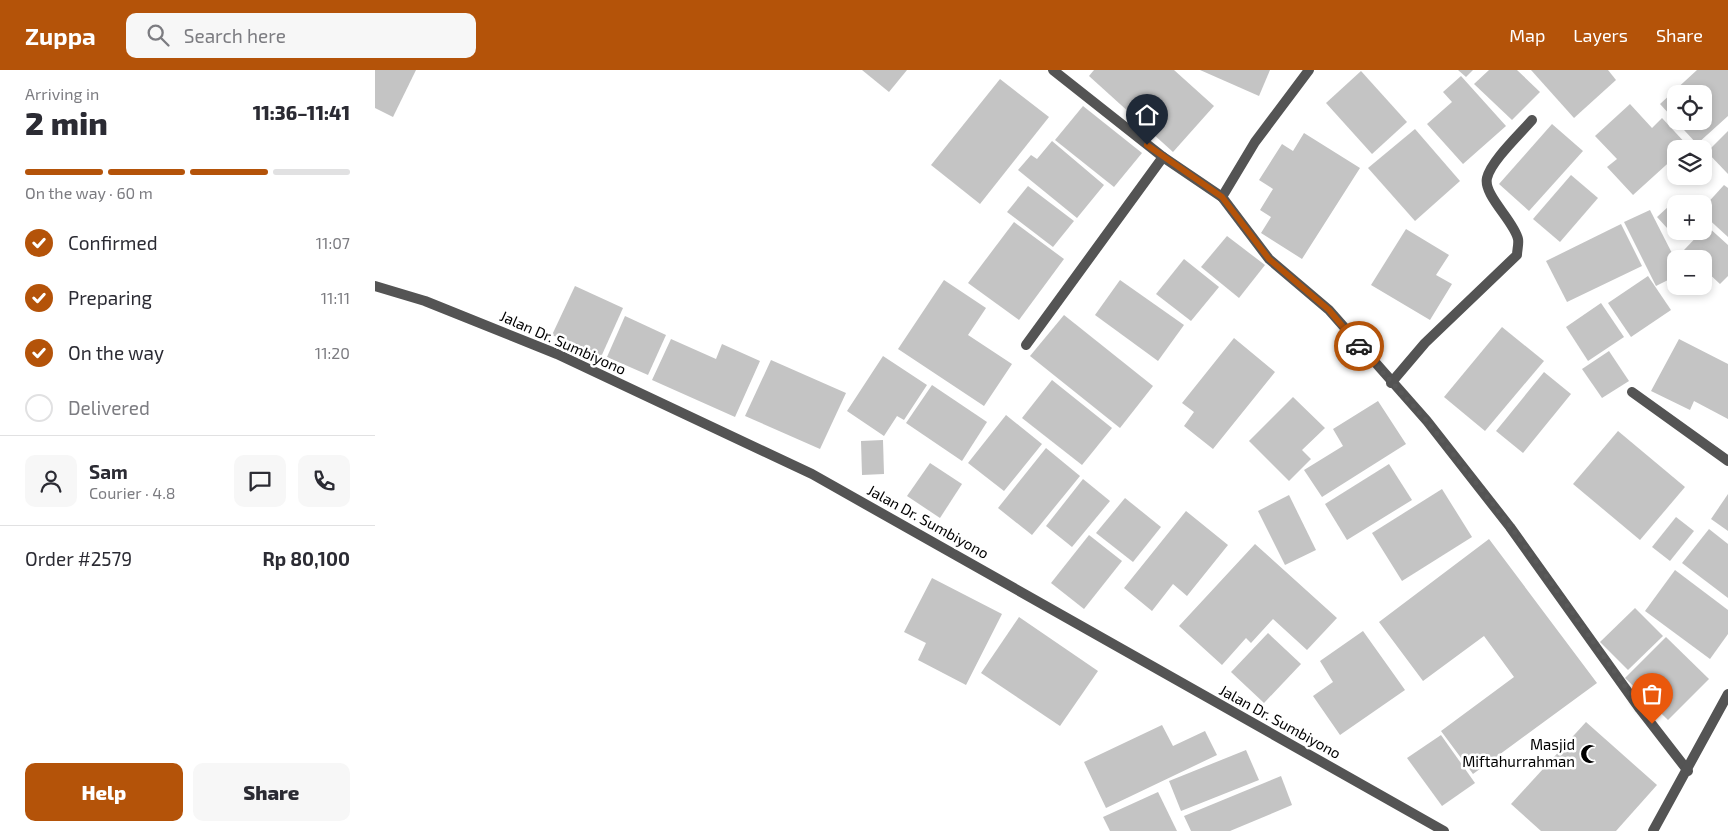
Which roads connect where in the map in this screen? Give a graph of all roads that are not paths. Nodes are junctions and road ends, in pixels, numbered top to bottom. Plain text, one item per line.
1 (1053, 70) edge
2 (1309, 70) edge
3 (1532, 120) dead end
4 (1163, 157) junction
5 (1222, 197) junction
6 (375, 286) edge
7 (1026, 345) dead end
8 (1391, 383) junction
9 (1633, 392) dead end
10 (1728, 461) edge
11 (1728, 694) edge
12 (1725, 709) edge
13 (1688, 771) junction
14 (1444, 831) edge
15 (1653, 831) edge

1 - 4 street
2 - 5 street
3 - 8 street
4 - 5 street
4 - 7 street
5 - 8 street
6 - 14 street, Jalan Dr. Sumbiyono
8 - 13 street
9 - 10 street
11 - 12 street
12 - 13 street
13 - 15 street

